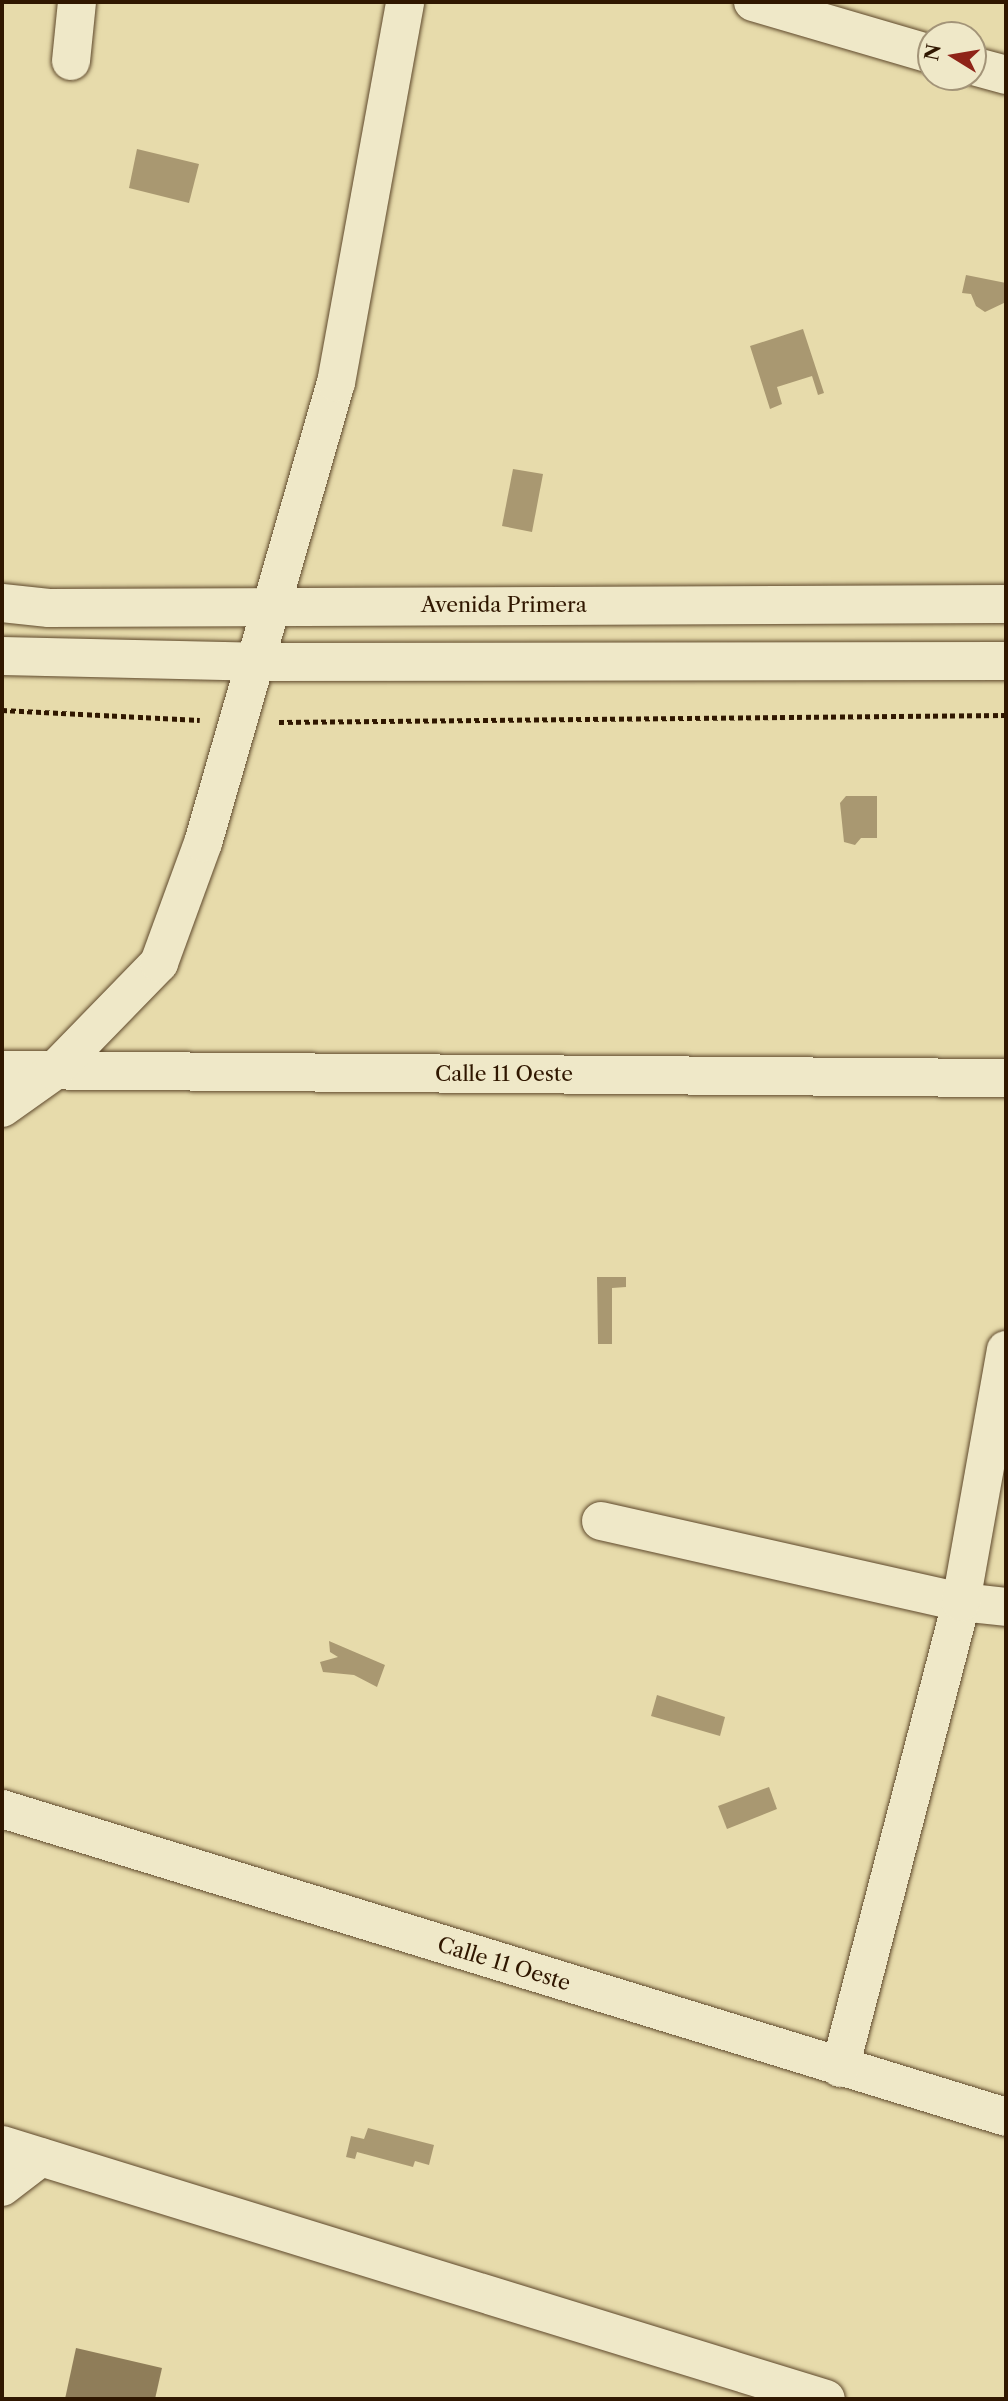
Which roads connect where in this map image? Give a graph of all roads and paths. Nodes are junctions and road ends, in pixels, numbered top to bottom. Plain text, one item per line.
1 (77, 2) edge
2 (405, 2) edge
3 (753, 2) edge
4 (917, 50) edge
5 (71, 61) dead end
6 (987, 70) edge
7 (1006, 75) edge
8 (2, 603) edge
9 (1006, 604) edge
10 (270, 605) junction
11 (2, 656) edge
12 (1006, 661) edge
13 (257, 662) junction
14 (2, 710) edge
15 (1006, 715) edge
16 (238, 722) junction
17 (2, 1070) edge
18 (54, 1070) junction
19 (1006, 1078) edge
20 (2, 1108) edge
21 (1006, 1350) edge
22 (601, 1521) dead end
23 (961, 1602) junction
24 (1006, 1607) edge
25 (2, 1809) edge
26 (841, 2068) junction
27 (1006, 2117) edge
28 (2, 2145) edge
29 (41, 2157) junction
30 (2, 2187) edge
31 (826, 2399) edge

1 - 5 street
2 - 10 street
3 - 4 street
6 - 7 street
8 - 10 street, Avenida Primera
9 - 10 street, Avenida Primera
10 - 13 street
11 - 13 street
12 - 13 street
13 - 16 street
14 - 16 path
15 - 16 path
16 - 18 street
17 - 18 street, Calle 11 Oeste
18 - 19 street, Calle 11 Oeste
18 - 20 street
21 - 23 street
22 - 23 street
23 - 24 street
23 - 26 street
25 - 26 street, Calle 11 Oeste
26 - 27 street, Calle 11 Oeste
28 - 29 street
29 - 30 street
29 - 31 street

